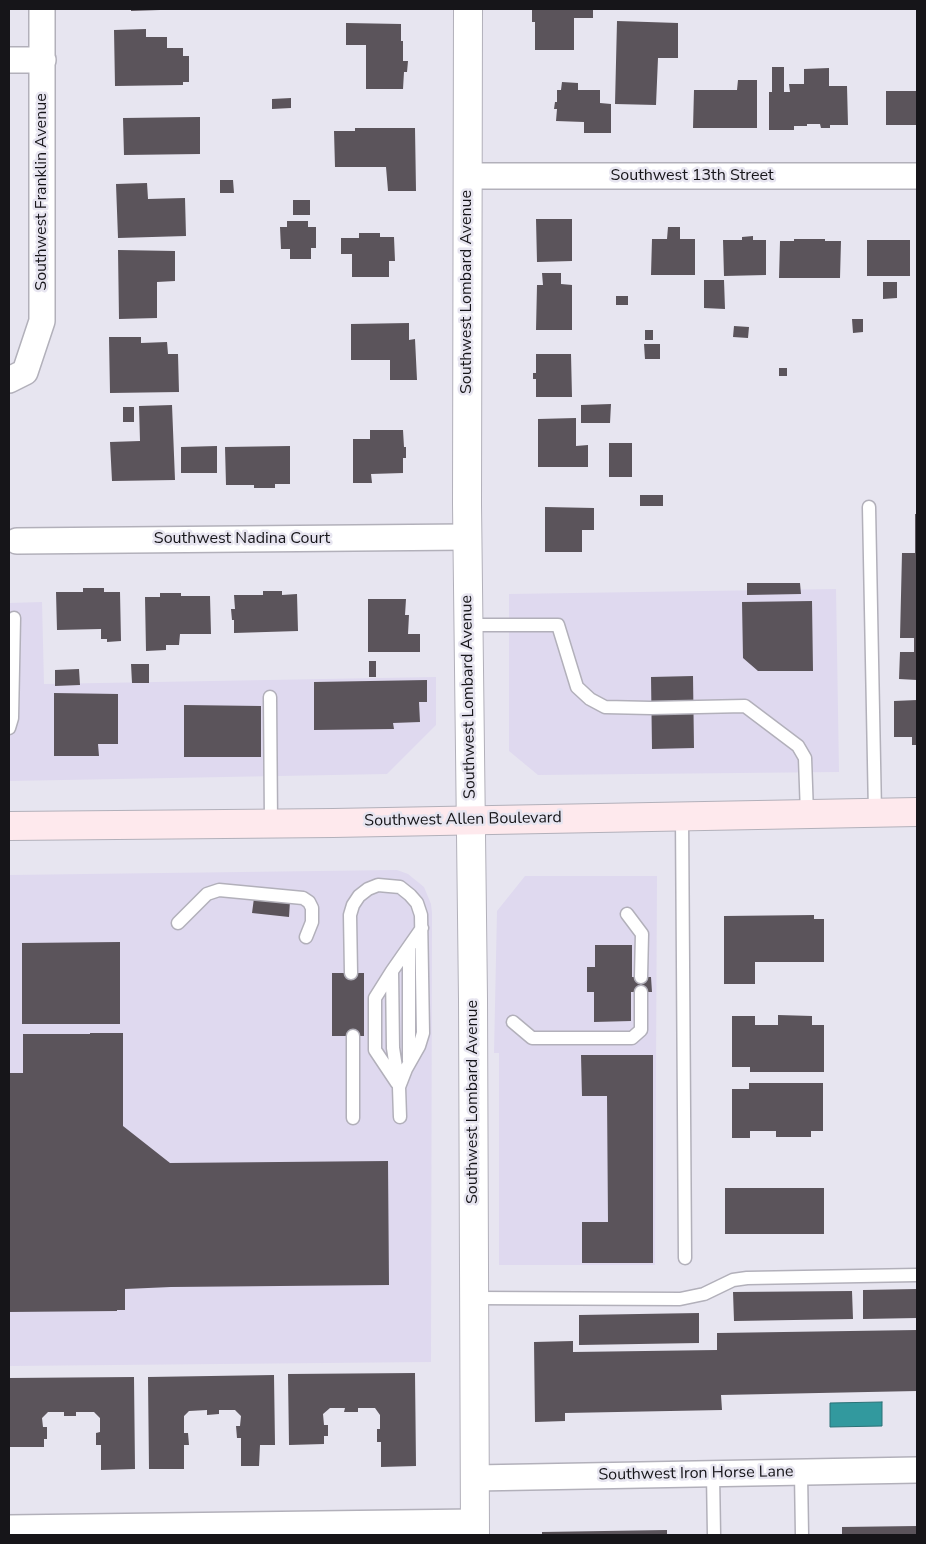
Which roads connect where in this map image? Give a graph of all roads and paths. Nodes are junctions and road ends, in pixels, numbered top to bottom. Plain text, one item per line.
1 (42, 9) edge
2 (468, 9) edge
3 (9, 60) edge
4 (43, 60) junction
5 (467, 176) junction
6 (917, 176) edge
7 (17, 376) edge
8 (868, 507) dead end
9 (467, 537) junction
10 (17, 541) dead end
11 (14, 618) dead end
12 (469, 625) junction
13 (270, 696) dead end
14 (9, 728) edge
15 (917, 812) edge
16 (875, 813) junction
17 (807, 814) junction
18 (682, 816) junction
19 (471, 821) junction
20 (271, 824) junction
21 (9, 826) edge
22 (628, 914) dead end
23 (178, 923) dead end
24 (422, 928) junction
25 (306, 938) dead end
26 (409, 946) junction
27 (392, 971) junction
28 (351, 973) dead end
29 (641, 977) dead end
30 (641, 992) dead end
31 (513, 1022) dead end
32 (353, 1036) dead end
33 (409, 1063) junction
34 (400, 1087) junction
35 (400, 1117) dead end
36 (353, 1118) dead end
37 (685, 1258) dead end
38 (917, 1276) edge
39 (474, 1298) junction
40 (917, 1470) edge
41 (801, 1473) junction
42 (713, 1474) junction
43 (475, 1478) junction
44 (9, 1528) edge
45 (475, 1529) edge
46 (714, 1535) edge
47 (802, 1535) edge

1 - 4 street, Southwest Franklin Avenue
2 - 5 street, Southwest Lombard Avenue
3 - 4 street
4 - 7 street, Southwest Franklin Avenue
5 - 6 street, Southwest 13th Street
5 - 9 street, Southwest Lombard Avenue
8 - 16 lane
9 - 10 street, Southwest Nadina Court
9 - 12 street, Southwest Lombard Avenue
11 - 14 lane
12 - 17 lane
12 - 19 street, Southwest Lombard Avenue
13 - 20 lane
15 - 16 main road, Southwest Allen Boulevard
16 - 17 main road, Southwest Allen Boulevard
17 - 18 main road, Southwest Allen Boulevard
18 - 19 main road, Southwest Allen Boulevard
18 - 37 lane
19 - 20 main road, Southwest Allen Boulevard
19 - 39 street, Southwest Lombard Avenue
20 - 21 main road, Southwest Allen Boulevard
22 - 29 lane
23 - 25 lane
24 - 26 lane
24 - 28 lane
24 - 33 lane
26 - 27 lane
26 - 33 lane
27 - 34 lane
27 - 34 lane
30 - 31 lane
32 - 36 lane
33 - 34 lane
34 - 35 lane
38 - 39 lane
39 - 43 street, Southwest Lombard Avenue
40 - 41 street, Southwest Iron Horse Lane
41 - 42 street, Southwest Iron Horse Lane
41 - 47 lane
42 - 43 street, Southwest Iron Horse Lane
42 - 46 lane
43 - 45 street, Southwest Lombard Avenue
44 - 45 street

